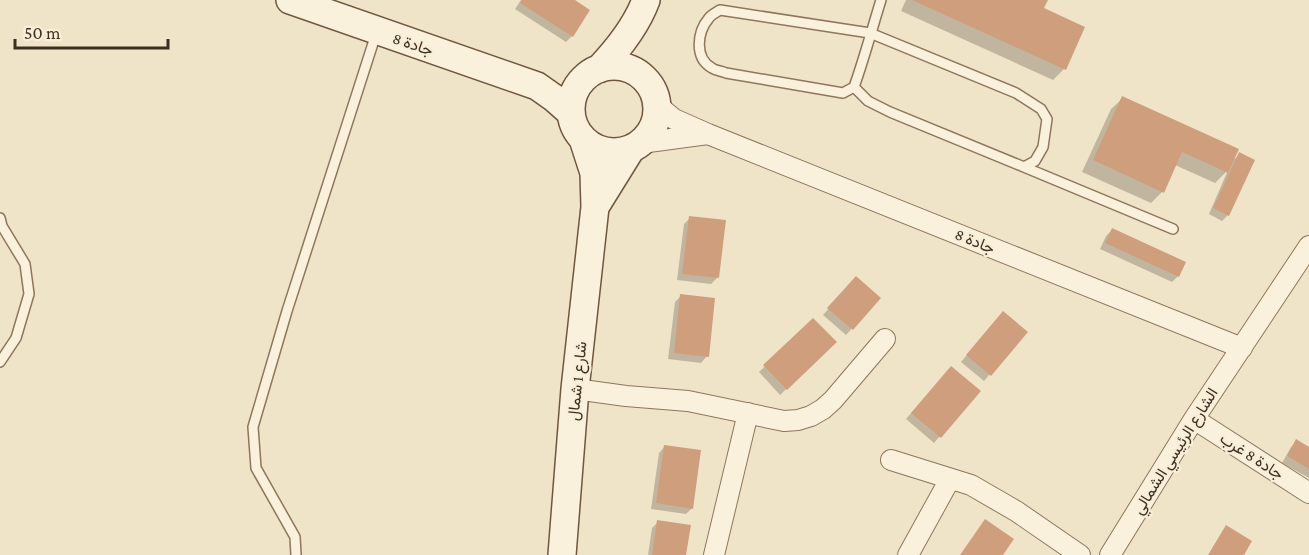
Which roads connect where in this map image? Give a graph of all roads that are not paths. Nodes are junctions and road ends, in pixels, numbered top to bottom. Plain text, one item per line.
1 (290, 0) edge
2 (881, 0) edge
3 (644, 4) edge
4 (377, 31) junction
5 (870, 33) junction
6 (590, 75) junction
7 (645, 80) junction
8 (537, 86) junction
9 (854, 87) junction
10 (657, 105) junction
11 (571, 113) junction
12 (708, 134) junction
13 (583, 139) junction
14 (636, 146) junction
15 (1024, 166) junction
16 (596, 207) junction
17 (0, 218) edge
18 (1173, 229) dead end
19 (1309, 246) edge
20 (885, 339) dead end
21 (1242, 348) junction
22 (0, 362) edge
23 (575, 389) junction
24 (748, 413) junction
25 (1194, 419) junction
26 (891, 460) dead end
27 (950, 479) junction
28 (1309, 492) edge
29 (296, 555) edge
30 (562, 555) edge
31 (714, 555) edge
32 (908, 555) edge
33 (1080, 555) edge
34 (1110, 555) edge

1 - 4 main road, جادة 8
2 - 5 lane
3 - 6 main road
3 - 7 main road
4 - 8 main road, جادة 8
4 - 29 lane
5 - 9 lane
5 - 9 lane
5 - 15 lane
6 - 7 main road
6 - 8 main road, جادة 8
6 - 11 main road
7 - 10 main road
8 - 11 main road, جادة 8
9 - 15 lane
10 - 12 street, جادة 8
10 - 14 main road
11 - 13 main road
12 - 14 street, جادة 8
12 - 21 street, جادة 8
13 - 14 main road
13 - 16 main road, شارع 1 شمال
14 - 16 main road, شارع 1 شمال
15 - 18 lane
16 - 23 main road, شارع 1 شمال
17 - 22 lane
19 - 21 street, الشارع الرئيسي الشمالي
20 - 24 street
21 - 25 street, الشارع الرئيسي الشمالي
23 - 24 street
23 - 30 main road, شارع 1 شمال
24 - 31 street
25 - 28 street, جادة 8 غرب
25 - 34 street, الشارع الرئيسي الشمالي
26 - 27 street
27 - 32 street
27 - 33 street

